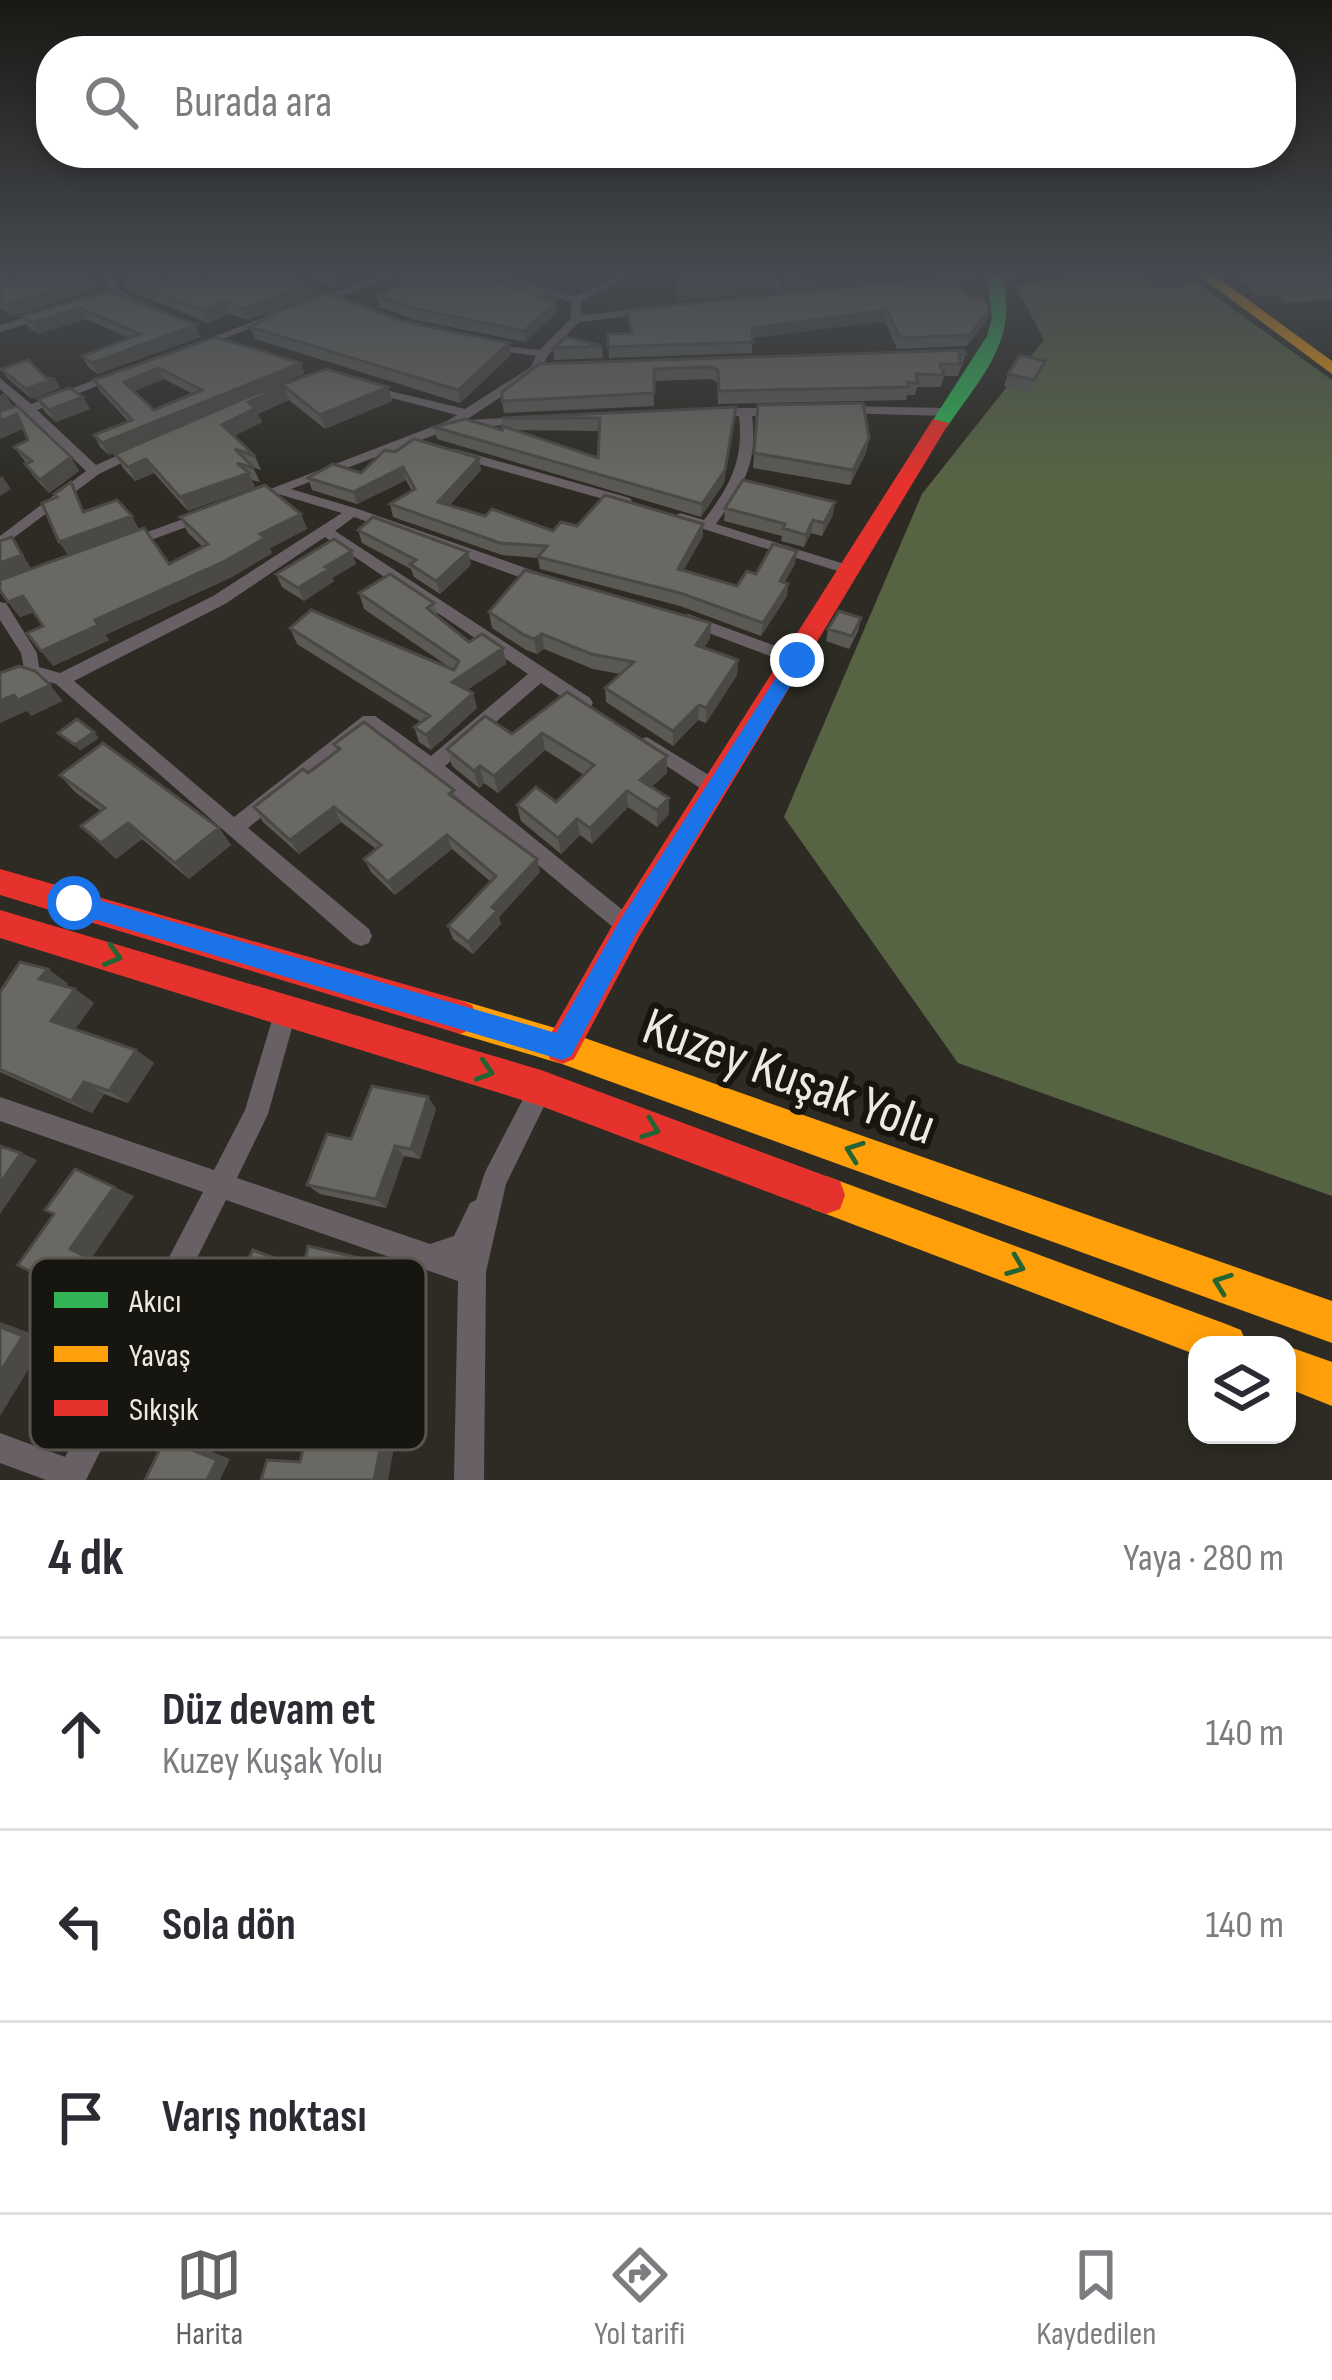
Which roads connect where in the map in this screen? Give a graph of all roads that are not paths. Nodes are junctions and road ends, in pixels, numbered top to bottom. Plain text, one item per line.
1 (203, 343) edge
2 (230, 343) edge
3 (554, 343) edge
4 (992, 343) edge
5 (1299, 343) edge
6 (478, 344) edge
7 (238, 346) edge
8 (174, 354) edge
9 (543, 355) junction
10 (559, 368) edge
11 (536, 369) junction
12 (1332, 369) edge
13 (132, 370) edge
14 (344, 381) edge
15 (0, 382) edge
16 (26, 409) junction
17 (821, 410) edge
18 (800, 411) edge
19 (745, 412) junction
20 (947, 412) junction
21 (464, 413) junction
22 (699, 413) edge
23 (0, 420) edge
24 (543, 421) edge
25 (451, 424) junction
26 (410, 440) junction
27 (153, 446) edge
28 (94, 471) junction
29 (278, 489) junction
30 (236, 504) edge
31 (649, 508) edge
32 (214, 512) edge
33 (353, 512) junction
34 (668, 514) edge
35 (707, 525) junction
36 (326, 532) junction
37 (0, 543) edge
38 (107, 551) edge
39 (849, 570) junction
40 (565, 588) edge
41 (0, 608) edge
42 (673, 614) edge
43 (797, 660) junction
44 (540, 674) junction
45 (62, 680) junction
46 (598, 712) edge
47 (636, 737) edge
48 (431, 766) junction
49 (713, 788) junction
50 (234, 827) junction
51 (0, 882) edge
52 (0, 925) edge
53 (628, 927) junction
54 (361, 936) dead end
55 (286, 1010) junction
56 (562, 1047) junction
57 (541, 1088) junction
58 (0, 1109) edge
59 (494, 1181) junction
60 (223, 1184) junction
61 (185, 1258) edge
62 (425, 1258) joint
63 (426, 1258) edge
64 (472, 1272) junction
65 (1332, 1322) edge
66 (1202, 1336) edge
67 (1296, 1370) edge
68 (1332, 1384) edge
69 (0, 1448) edge
70 (86, 1450) edge
71 (72, 1477) edge
72 (469, 1480) edge

1 - 8 street
2 - 7 street
3 - 9 street
4 - 20 main road
5 - 12 main road
6 - 9 street
9 - 11 street
10 - 11 street
11 - 21 street
13 - 16 street
14 - 21 street
15 - 16 street
16 - 23 street
16 - 28 street
17 - 20 street
18 - 19 street
19 - 22 street
19 - 35 street
20 - 39 main road
21 - 25 street
24 - 25 street
25 - 26 street
26 - 29 street
26 - 31 street
27 - 28 street
28 - 37 street
29 - 30 street
29 - 33 street
32 - 38 street
33 - 36 street
33 - 40 street
34 - 35 street
35 - 39 street
36 - 44 street
36 - 45 street
39 - 43 main road
41 - 45 street
42 - 43 street
43 - 49 main road
44 - 46 street
44 - 48 street
45 - 50 street
47 - 49 street
48 - 50 street
48 - 53 street
49 - 53 main road
50 - 54 street
51 - 56 main road, Kuzey Kuşak Yolu
52 -> 55 main road, Kuzey Kuşak Yolu
53 - 56 main road
55 -> 57 main road, Kuzey Kuşak Yolu
55 - 60 street
65 -> 56 main road, Kuzey Kuşak Yolu
57 - 59 street
57 -> 66 main road, Kuzey Kuşak Yolu
58 - 60 street
59 - 62 street
59 - 64 street
60 - 61 street
60 - 62 street
63 - 64 street
64 - 72 street
67 - 68 main road
69 - 71 street
70 - 71 street

